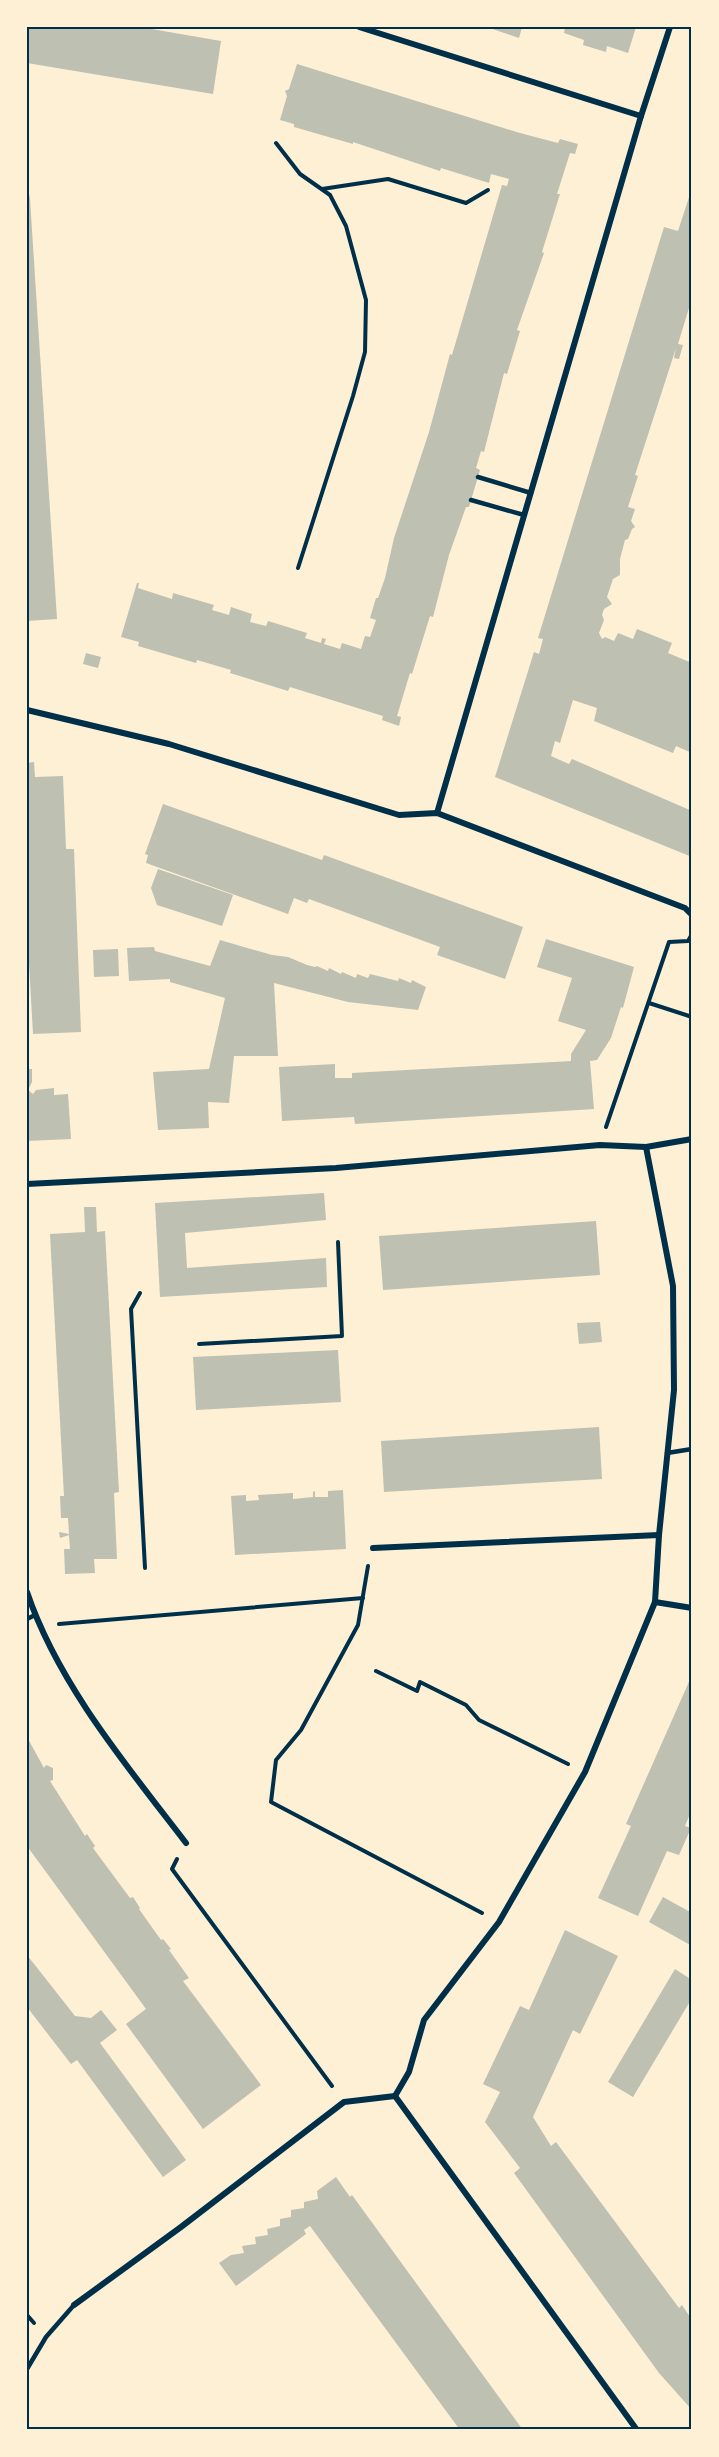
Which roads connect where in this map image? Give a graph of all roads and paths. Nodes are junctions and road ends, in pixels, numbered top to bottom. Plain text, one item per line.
1 (359, 27) edge
2 (670, 27) edge
3 (641, 116) junction
4 (276, 143) dead end
5 (321, 189) junction
6 (488, 190) dead end
7 (478, 477) dead end
8 (531, 493) junction
9 (471, 500) dead end
10 (524, 515) junction
11 (298, 568) dead end
12 (27, 710) edge
13 (437, 813) junction
14 (692, 915) edge
15 (692, 934) edge
16 (649, 1003) junction
17 (692, 1017) edge
18 (692, 1139) edge
19 (600, 1145) junction
20 (646, 1147) junction
21 (27, 1184) edge
22 (338, 1242) dead end
23 (140, 1293) dead end
24 (199, 1344) dead end
25 (692, 1449) edge
26 (668, 1453) junction
27 (659, 1535) junction
28 (374, 1548) joint
29 (145, 1568) dead end
30 (27, 1592) edge
31 (363, 1598) junction
32 (655, 1602) junction
33 (692, 1608) edge
34 (35, 1615) junction
35 (27, 1619) edge
36 (40, 1627) junction
37 (376, 1671) dead end
38 (585, 1772) junction
39 (186, 1843) joint
40 (499, 1922) junction
41 (395, 2096) junction
42 (344, 2102) junction
43 (74, 2305) joint
44 (27, 2368) edge
45 (637, 2430) edge

1 - 3 street
2 - 3 street
3 - 8 street
4 - 5 path
5 - 6 path
5 - 11 path
7 - 8 lane
8 - 10 street
9 - 10 lane
10 - 13 street
12 - 13 street
13 - 14 street
15 - 16 path
16 - 17 path
16 - 19 path
18 - 20 street
19 - 20 street
19 - 21 street
20 - 26 street
22 - 24 path
23 - 29 path
25 - 26 lane
26 - 27 street
27 - 28 street
27 - 32 street
28 - 31 path
30 - 34 street
31 - 36 path
31 - 40 path
32 - 33 street
32 - 38 street
34 - 35 lane
34 - 36 street
36 - 39 street
37 - 38 path
38 - 40 street
39 - 42 path
40 - 41 street
41 - 42 street
41 - 45 street
42 - 43 street
43 - 44 lane

